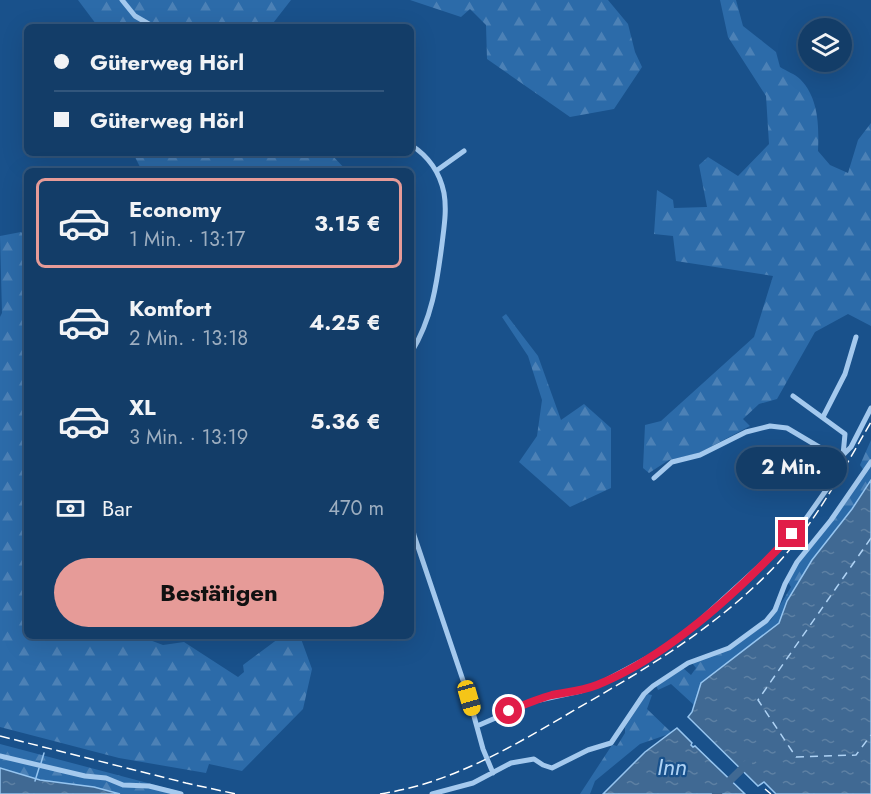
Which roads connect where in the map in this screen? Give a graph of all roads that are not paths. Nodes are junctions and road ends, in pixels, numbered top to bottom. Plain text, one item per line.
1 (122, 0) edge
2 (149, 24) edge
3 (414, 148) edge
4 (464, 151) dead end
5 (436, 171) junction
6 (856, 337) dead end
7 (414, 347) edge
8 (794, 396) dead end
9 (871, 408) edge
10 (823, 417) junction
11 (842, 458) junction
12 (871, 462) edge
13 (654, 478) dead end
14 (414, 529) edge
15 (477, 726) junction
16 (0, 756) edge
17 (493, 772) junction
18 (181, 794) edge
19 (432, 794) edge

1 - 2 street
3 - 5 street
4 - 5 street
5 - 7 street
6 - 10 street
8 - 10 street
9 - 11 street
10 - 11 street
11 - 13 street
11 - 15 street
12 - 17 street
14 - 15 street
15 - 17 street
16 - 18 street
17 - 19 street

